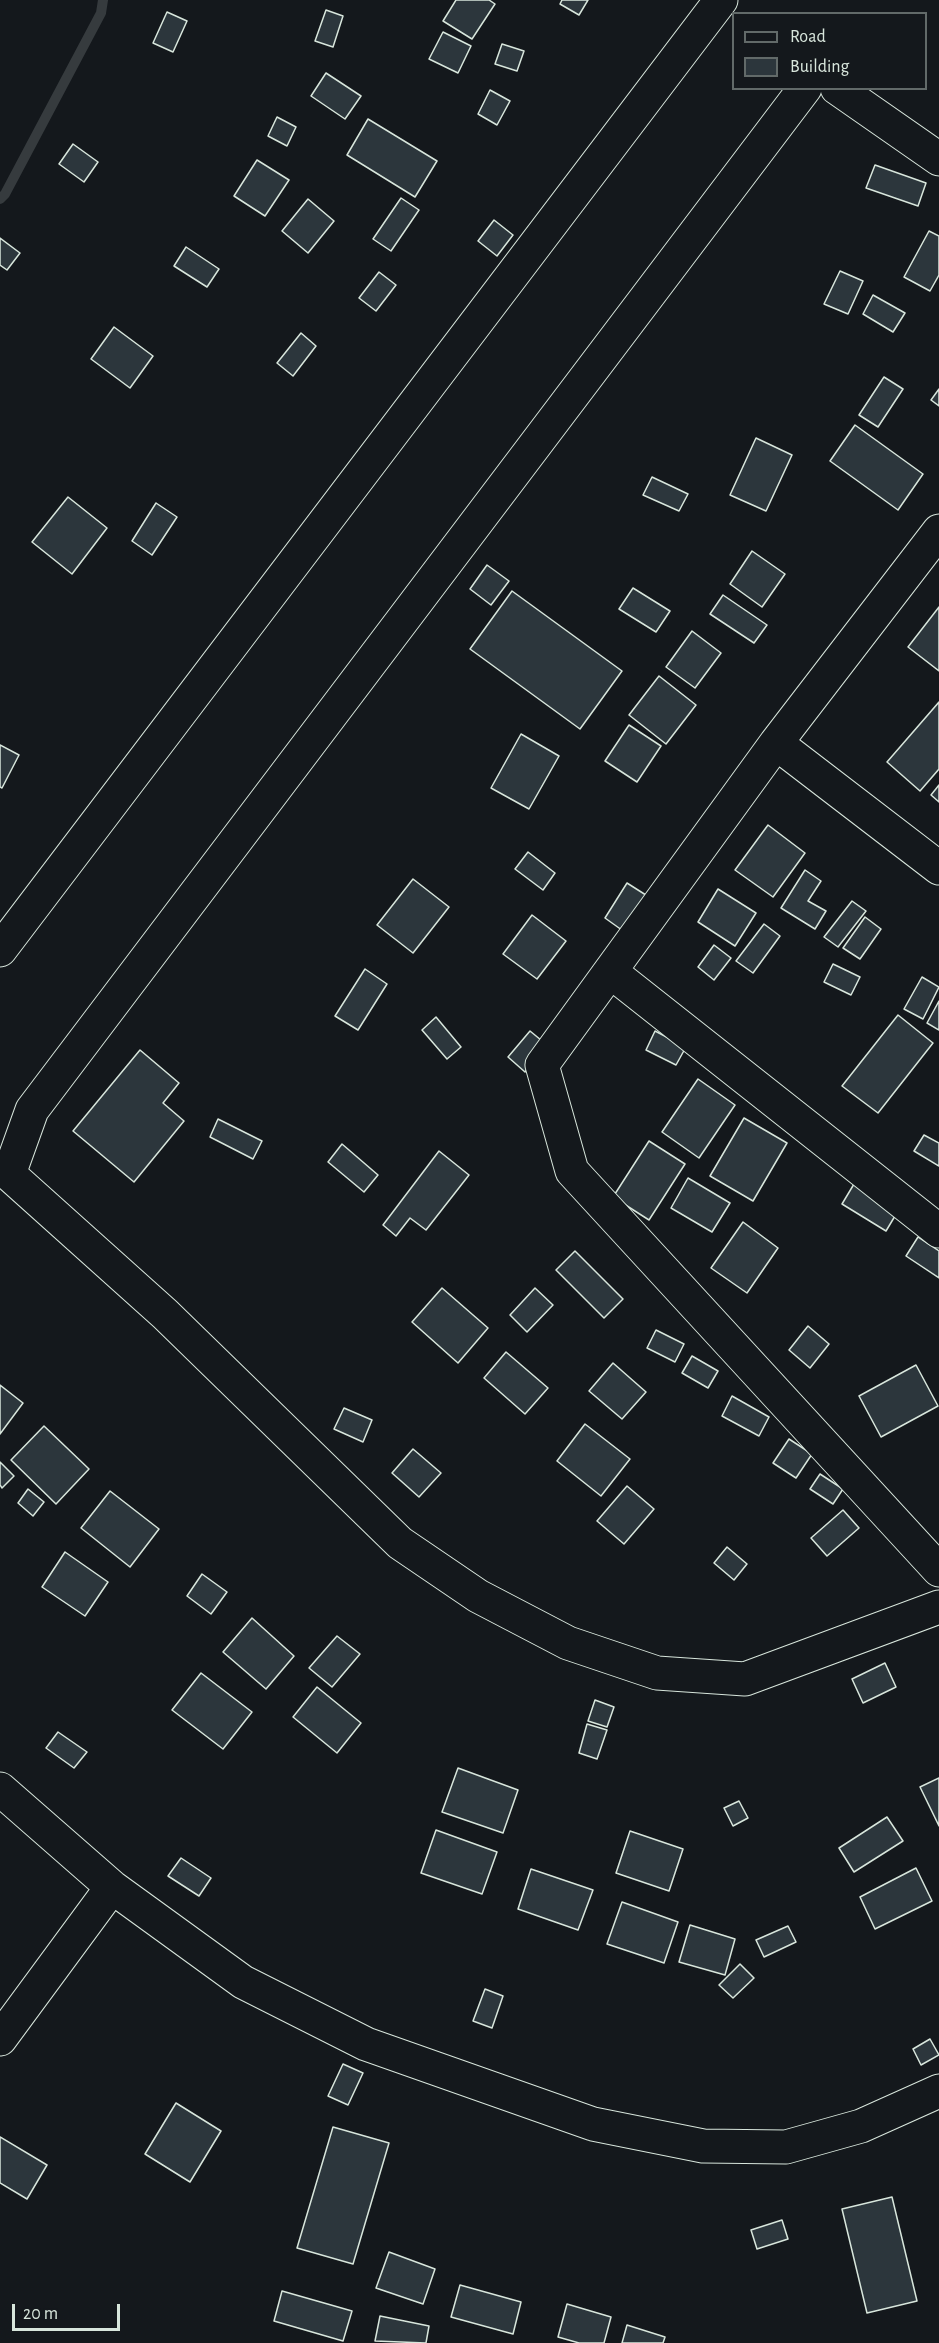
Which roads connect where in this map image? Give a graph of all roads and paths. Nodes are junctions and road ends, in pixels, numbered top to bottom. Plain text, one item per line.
1 (726, 5) edge
2 (803, 90) edge
3 (840, 90) edge
4 (939, 159) edge
5 (939, 531) edge
6 (776, 743) junction
7 (939, 868) edge
8 (0, 950) edge
9 (611, 972) junction
10 (939, 1231) edge
11 (939, 1570) edge
12 (939, 1606) edge
13 (0, 1789) edge
14 (112, 1887) junction
15 (0, 2039) edge
16 (939, 2091) edge

1 - 8 street
2 - 12 street
3 - 4 street
5 - 6 street
6 - 7 street
6 - 9 street
9 - 10 street
9 - 11 street
13 - 14 street
14 - 15 street
14 - 16 street

